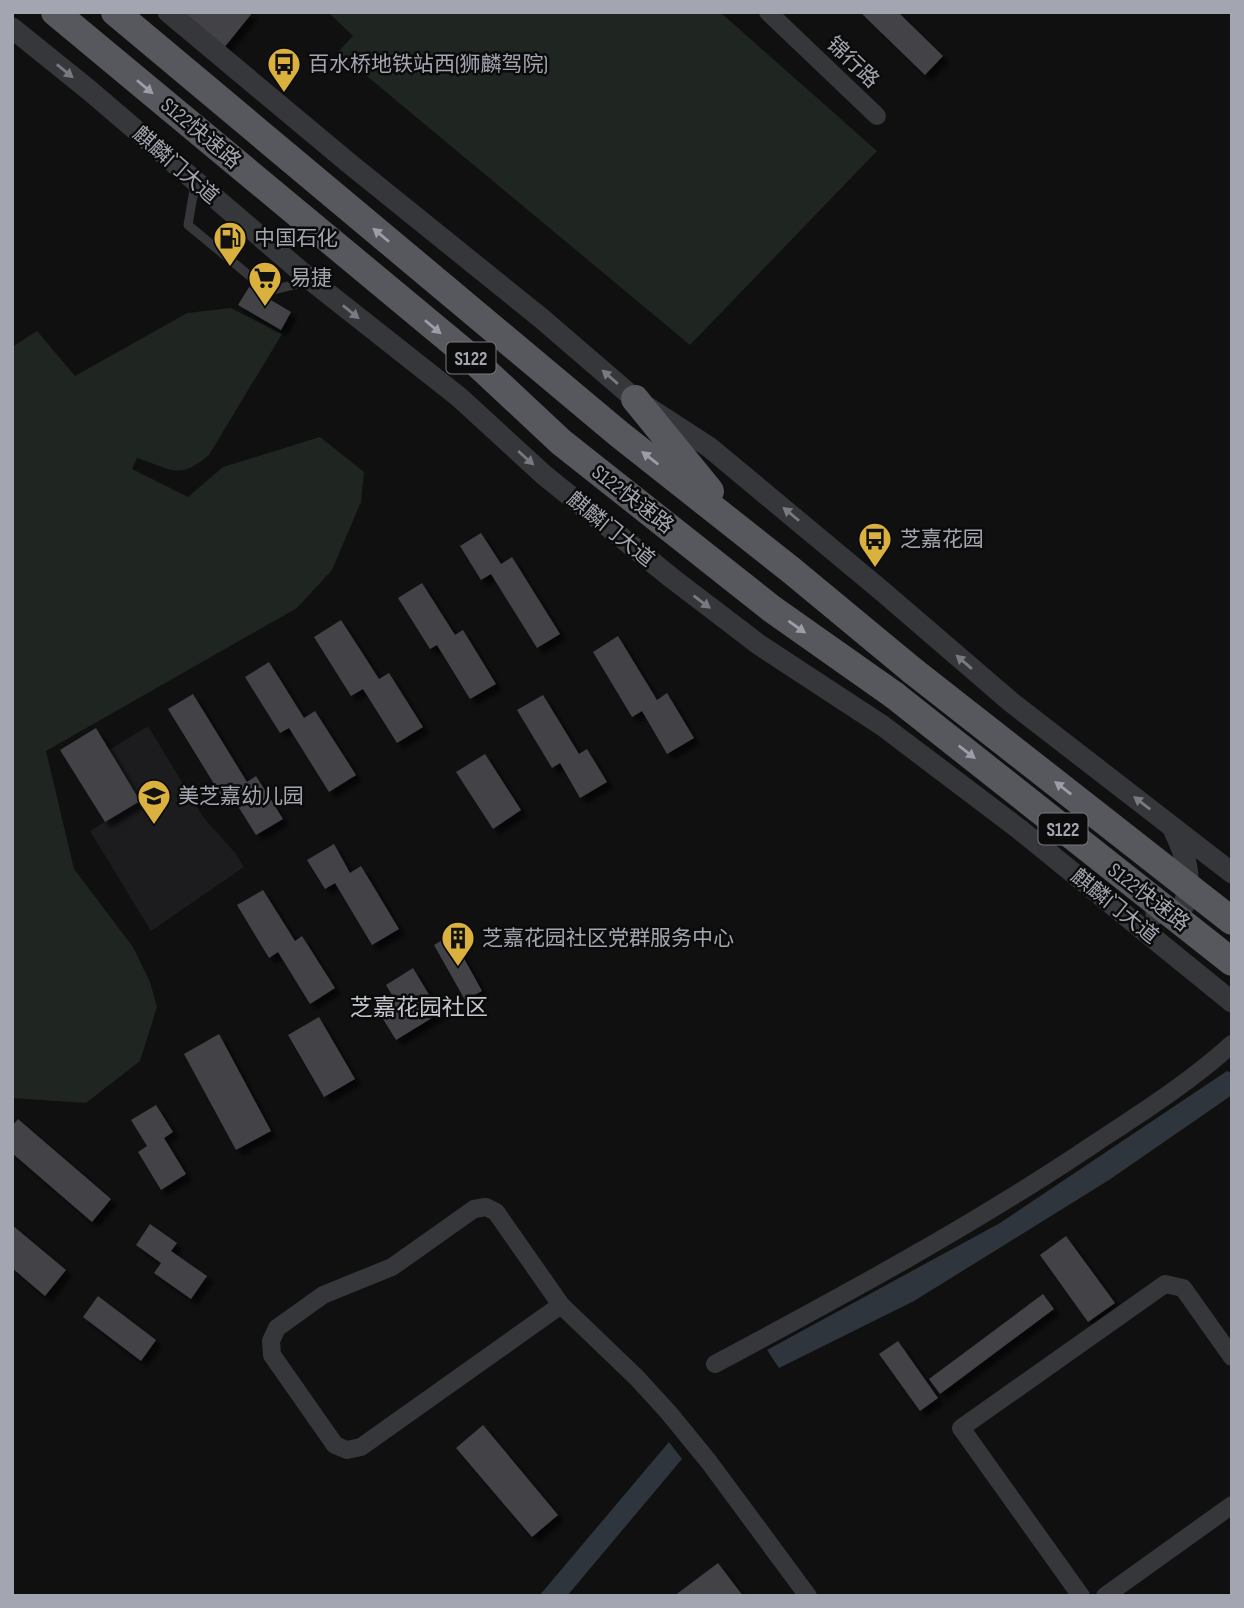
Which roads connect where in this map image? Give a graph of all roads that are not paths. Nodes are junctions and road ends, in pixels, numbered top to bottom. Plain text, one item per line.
1 (55, 12) edge
2 (115, 12) edge
3 (168, 12) edge
4 (768, 12) edge
5 (12, 28) edge
6 (877, 116) dead end
7 (195, 183) junction
8 (312, 281) junction
9 (635, 399) junction
10 (745, 534) junction
11 (1171, 826) junction
12 (1232, 873) edge
13 (1111, 903) junction
14 (1232, 921) edge
15 (1232, 928) edge
16 (1232, 962) edge
17 (1226, 997) edge
18 (1232, 1044) edge
19 (561, 1305) junction
20 (1232, 1357) edge
21 (715, 1364) dead end
22 (1232, 1506) edge
23 (808, 1596) edge
24 (1081, 1596) edge
25 (1105, 1596) edge

1 -> 16 highway, S122快速路 / S122, bridge
10 -> 2 highway, S122快速路 / S122
9 -> 3 street
4 - 6 street, 锦行路
5 -> 7 street, 麒麟门大道
7 - 8 street, 麒麟门大道
7 - 8 lane
8 -> 13 street, 麒麟门大道
9 - 10 highway
11 -> 9 street
14 -> 10 highway, S122快速路 / S122, bridge
11 - 12 street
11 - 13 street
13 - 17 street, 麒麟门大道
15 - 17 street
18 - 21 street
19 - 19 street
19 - 23 street
20 - 24 street
22 - 25 street

